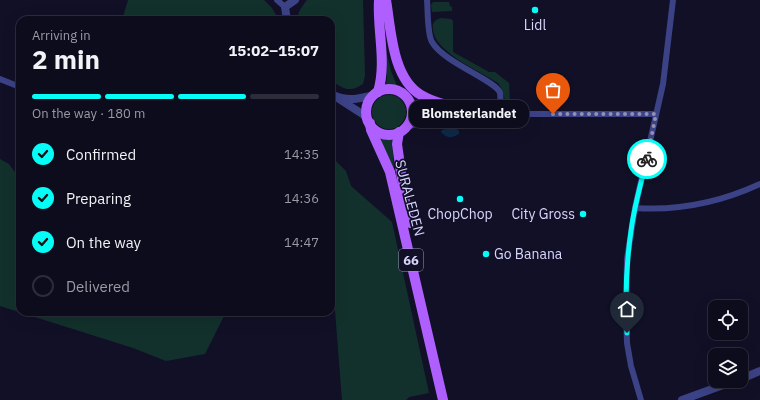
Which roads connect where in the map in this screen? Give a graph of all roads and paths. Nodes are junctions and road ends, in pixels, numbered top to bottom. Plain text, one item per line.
1 (277, 0) edge
2 (295, 0) edge
3 (379, 0) edge
4 (385, 0) edge
5 (427, 0) edge
6 (673, 0) edge
7 (285, 7) junction
8 (287, 16) edge
9 (0, 79) edge
10 (16, 85) edge
11 (376, 93) junction
12 (335, 95) edge
13 (335, 96) edge
14 (409, 100) junction
15 (470, 112) junction
16 (501, 114) junction
17 (656, 114) junction
18 (368, 120) junction
19 (402, 130) junction
20 (760, 184) edge
21 (635, 208) junction
22 (760, 371) edge
23 (748, 375) edge
24 (715, 388) edge
25 (443, 400) edge
26 (450, 400) edge
27 (641, 400) edge
28 (682, 400) edge

1 - 7 street
2 - 7 street
3 - 11 main road
4 - 14 main road
4 - 15 main road
5 - 16 street
6 - 17 street
7 - 8 street
9 - 10 street
11 - 12 street
11 - 14 main road
11 - 18 main road
13 - 18 street
14 - 15 street
14 - 19 main road, 66
15 - 16 street
15 - 19 street
16 - 17 street
17 - 21 street
18 - 19 main road
18 - 25 main road, SURALEDEN / 66
19 - 26 main road, SURALEDEN / 66
20 - 21 street
21 - 27 street
22 - 23 street
24 - 28 street

